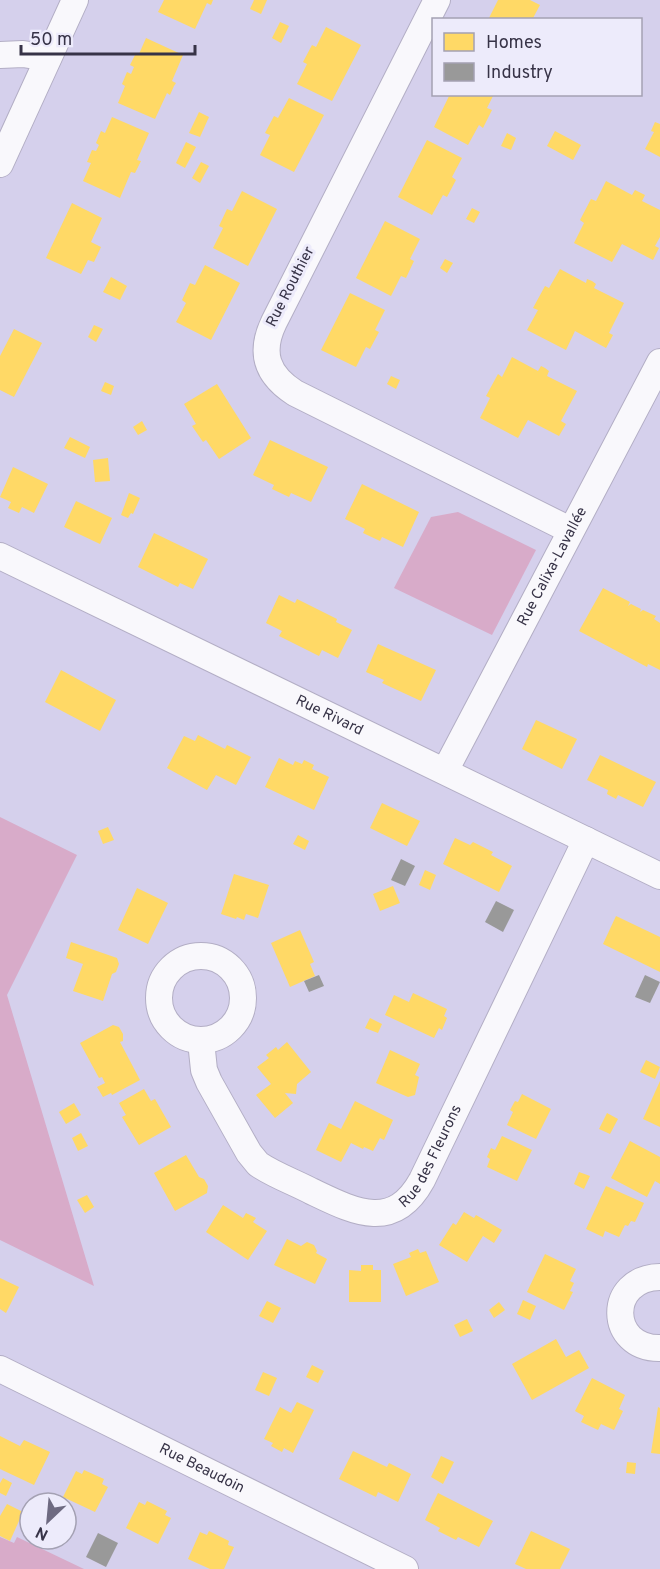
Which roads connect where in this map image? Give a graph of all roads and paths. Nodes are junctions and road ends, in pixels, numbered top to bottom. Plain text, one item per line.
1 (75, 0) edge
2 (437, 0) edge
3 (0, 56) edge
4 (48, 58) junction
5 (0, 164) edge
6 (660, 362) edge
7 (570, 530) junction
8 (0, 556) edge
9 (445, 771) junction
10 (586, 840) junction
11 (660, 876) edge
12 (201, 1041) dead end
13 (660, 1277) edge
14 (660, 1348) edge
15 (0, 1369) edge
16 (405, 1569) edge

1 - 4 street
2 - 7 street, Rue Routhier
3 - 4 street
4 - 5 street
6 - 7 street, Rue Calixa-Lavallée
7 - 9 street, Rue Calixa-Lavallée
8 - 9 street, Rue Rivard
9 - 10 street, Rue Rivard
10 - 11 street, Rue Rivard
10 - 12 street, Rue des Fleurons
13 - 14 street
15 - 16 street, Rue Beaudoin

